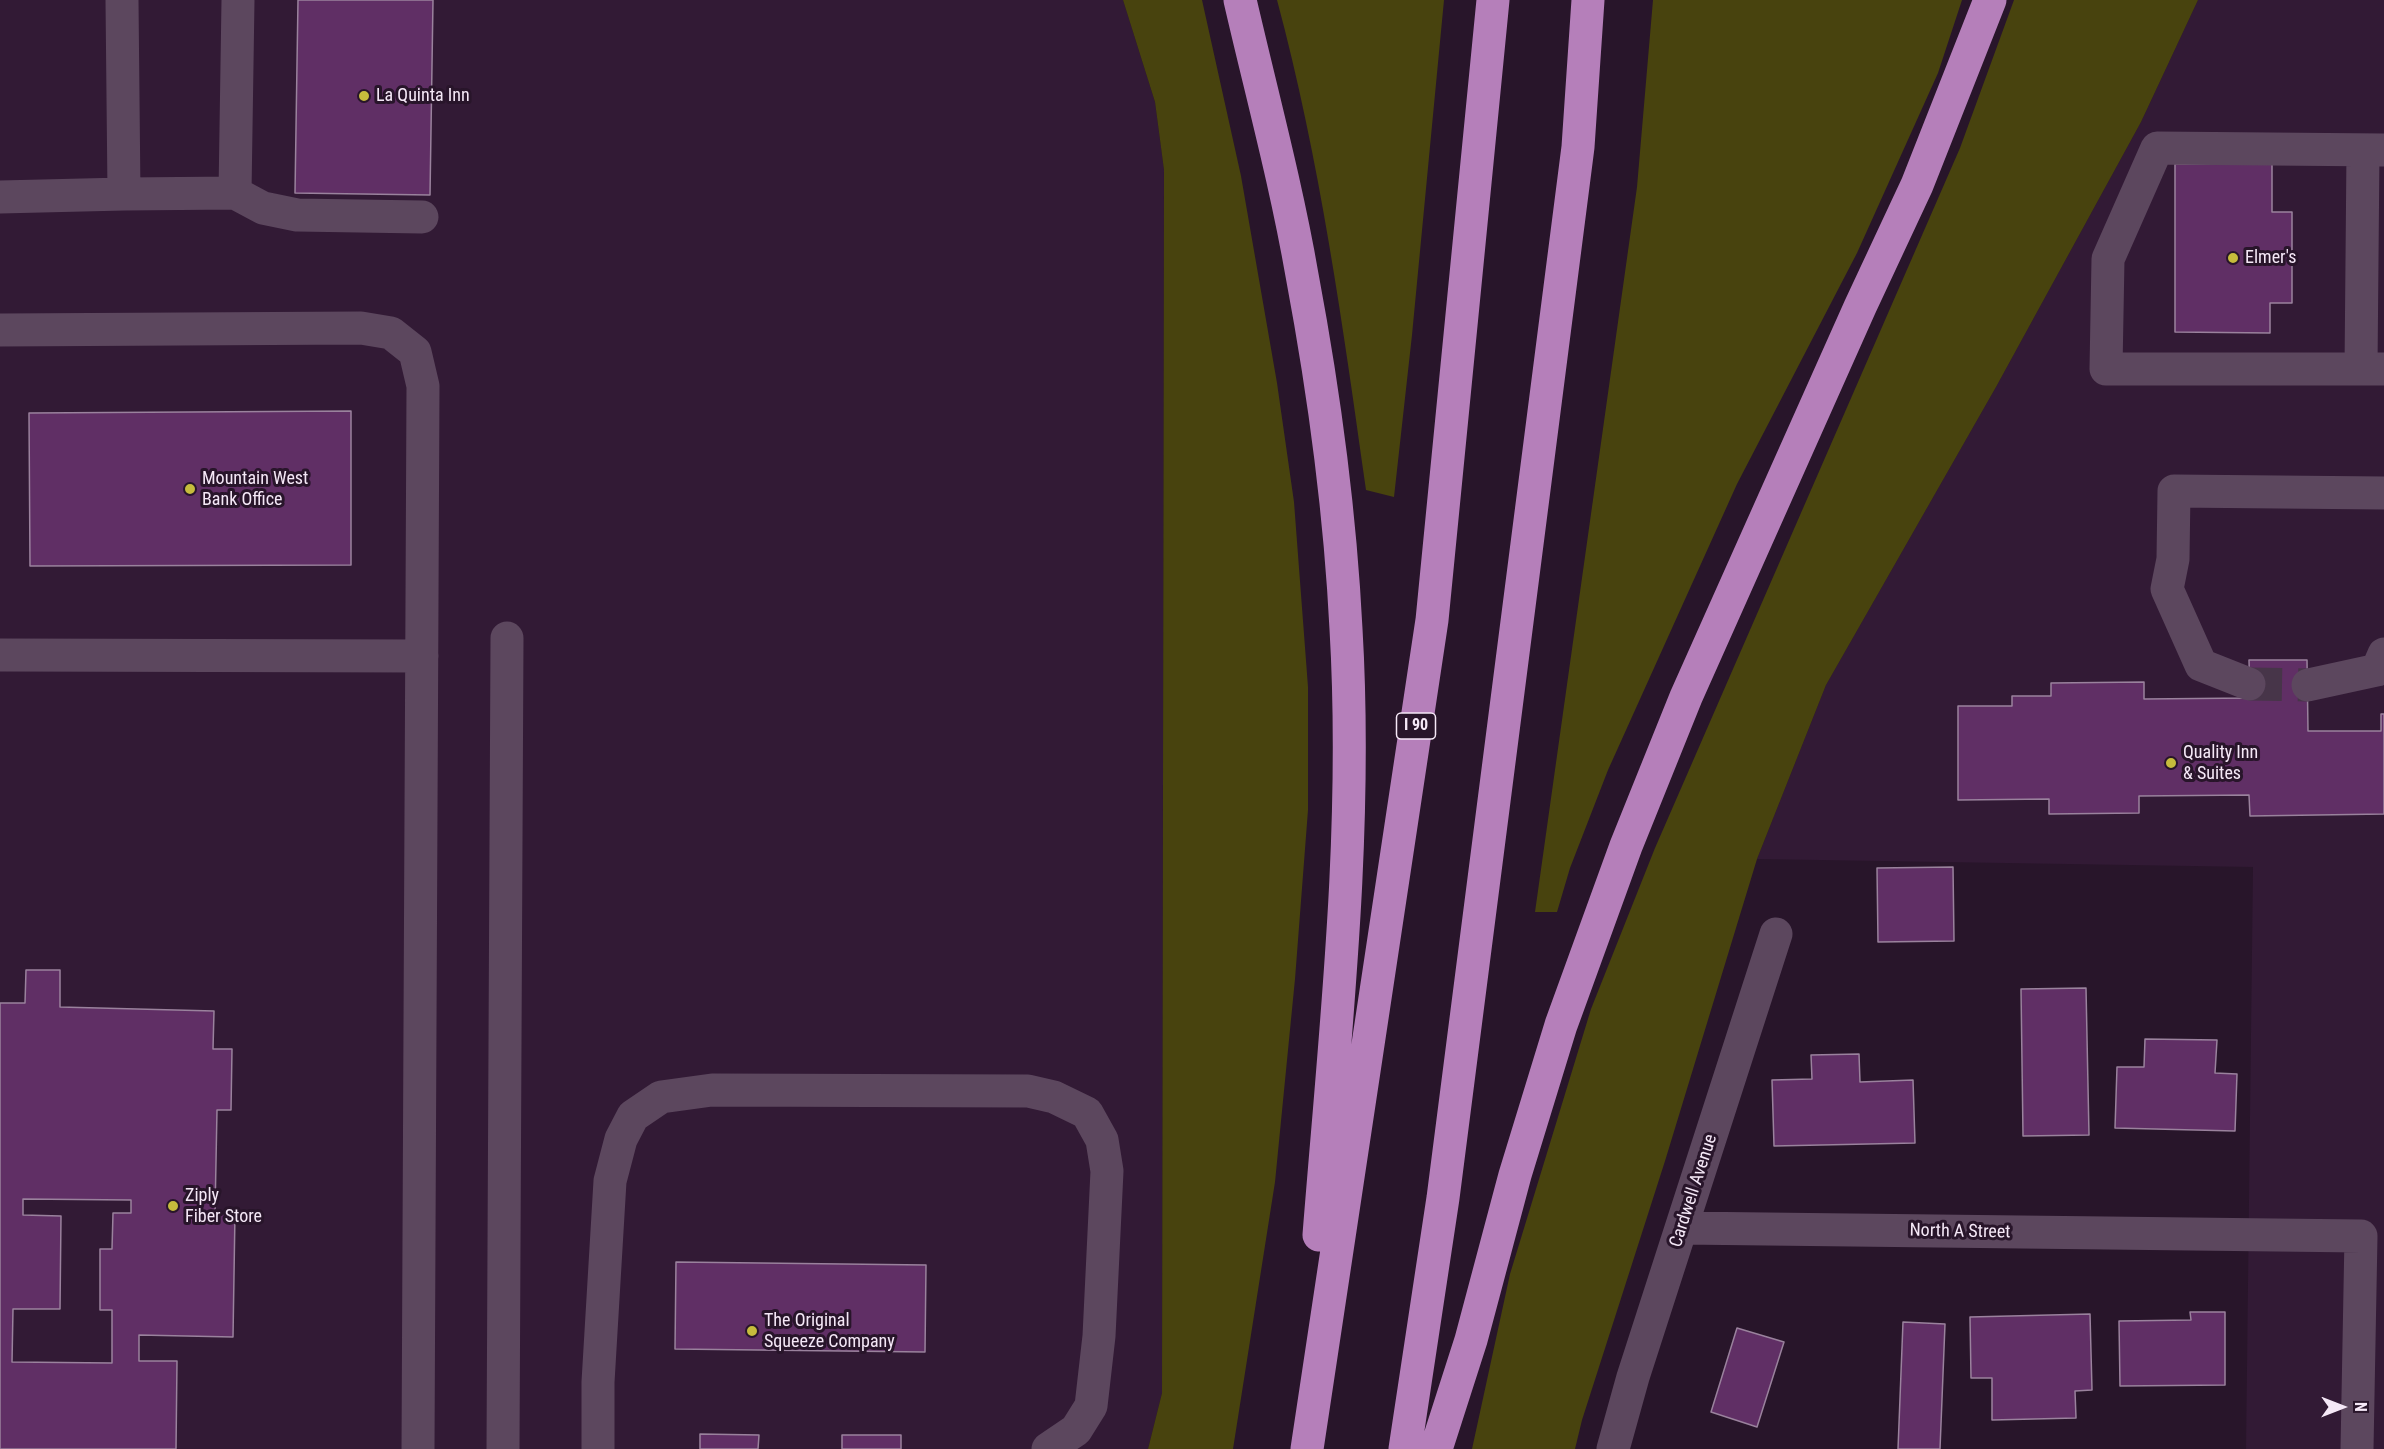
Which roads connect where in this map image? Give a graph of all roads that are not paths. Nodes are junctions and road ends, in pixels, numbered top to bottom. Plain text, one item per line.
1 (122, 0) edge
2 (238, 0) edge
3 (1240, 0) edge
4 (1493, 0) edge
5 (1588, 0) edge
6 (1990, 0) edge
7 (2374, 150) edge
8 (235, 193) junction
9 (124, 194) junction
10 (0, 197) edge
11 (422, 217) dead end
12 (0, 330) edge
13 (2373, 369) edge
14 (2384, 493) edge
15 (507, 638) dead end
16 (2384, 654) edge
17 (0, 655) edge
18 (422, 656) junction
19 (2249, 684) tunnel mouth
20 (2308, 685) tunnel mouth
21 (1776, 934) dead end
22 (1683, 1228) junction
23 (418, 1449) edge
24 (503, 1449) edge
25 (598, 1449) edge
26 (1048, 1449) edge
27 (1305, 1449) edge
28 (1405, 1449) edge
29 (1436, 1449) edge
30 (1613, 1449) edge
31 (2357, 1449) edge

1 - 9 street
2 - 8 street
3 - 27 highway, I 90
4 - 27 highway, I 90
5 - 28 highway
6 - 29 highway
7 - 13 street
7 - 13 street
8 - 9 street
8 - 11 street
9 - 10 street
12 - 18 street
14 - 19 street
15 - 24 street
16 - 20 street
17 - 18 street
18 - 23 street
21 - 22 street, Cardwell Avenue
22 - 30 street, Cardwell Avenue
22 - 31 street, North A Street
25 - 26 street

